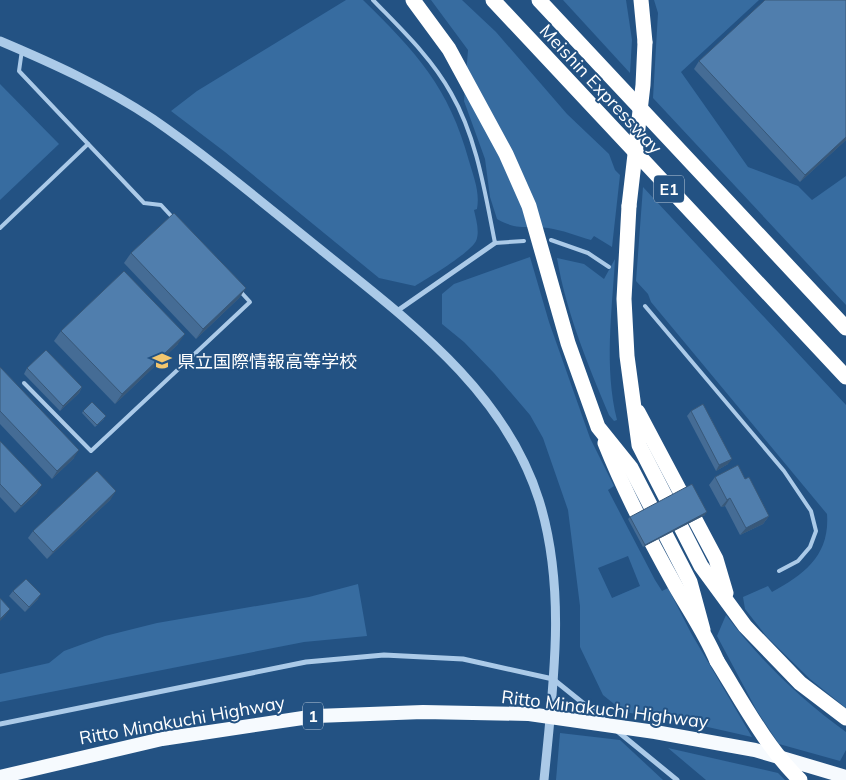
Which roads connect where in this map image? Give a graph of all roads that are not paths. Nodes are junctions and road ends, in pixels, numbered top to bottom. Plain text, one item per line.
1 (373, 0) edge
2 (413, 0) edge
3 (494, 0) edge
4 (539, 0) edge
5 (641, 0) edge
6 (0, 41) edge
7 (22, 50) junction
8 (88, 144) junction
9 (180, 226) edge
10 (0, 228) edge
11 (551, 240) dead end
12 (524, 241) dead end
13 (495, 243) junction
14 (609, 267) dead end
15 (237, 288) edge
16 (645, 306) dead end
17 (397, 311) junction
18 (846, 328) edge
19 (846, 377) edge
20 (24, 383) dead end
21 (779, 571) dead end
22 (553, 679) junction
23 (846, 718) edge
24 (0, 724) edge
25 (100, 752) junction
26 (0, 771) edge
27 (0, 777) edge
28 (846, 777) edge
29 (28, 780) edge
30 (544, 780) edge
31 (677, 780) edge
32 (800, 780) edge

1 - 13 lane
2 - 32 highway, bridge
3 - 19 highway, Meishin Expressway / E1
4 - 18 highway, Meishin Expressway / E1
5 - 23 highway, bridge
6 - 7 street
7 - 8 lane
7 - 17 street
8 - 9 lane
8 - 10 lane
11 - 14 lane
12 - 13 lane
13 - 17 street
15 - 20 lane
16 - 21 lane
17 - 22 street
22 - 24 street
22 - 30 street
22 - 31 street
25 - 26 highway, 1
25 - 27 highway, Ritto Minakuchi Highway / 1
25 - 28 highway, Ritto Minakuchi Highway / 1, bridge
25 - 29 highway, 1

